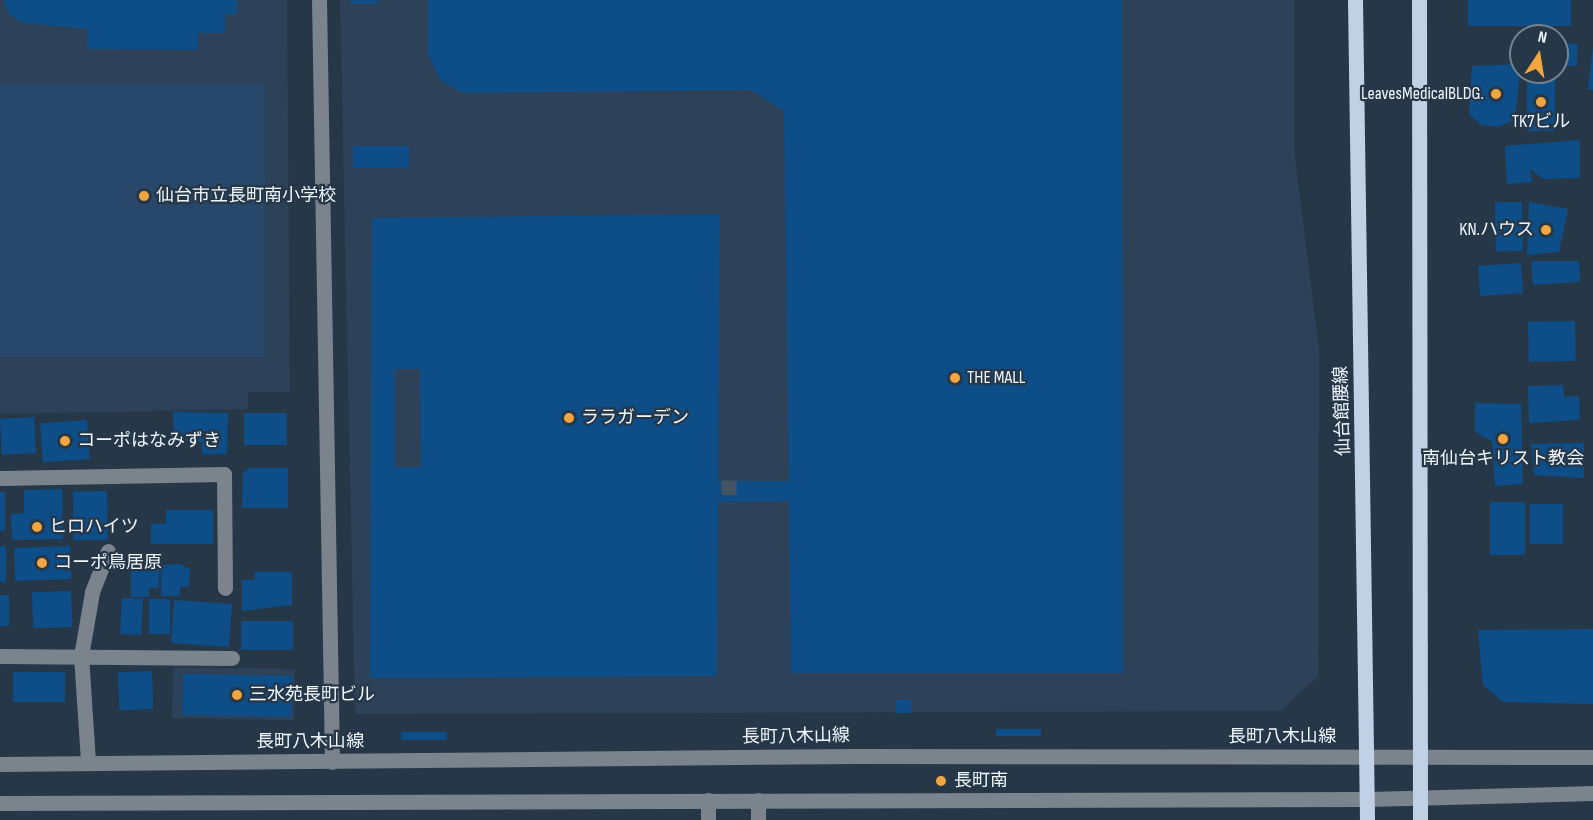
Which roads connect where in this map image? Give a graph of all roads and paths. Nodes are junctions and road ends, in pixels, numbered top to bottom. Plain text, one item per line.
1 (319, 0) edge
2 (1355, 0) edge
3 (1419, 0) edge
4 (0, 478) edge
5 (108, 551) dead end
6 (225, 588) dead end
7 (0, 656) edge
8 (81, 656) junction
9 (232, 658) dead end
10 (1367, 756) junction
11 (1421, 757) junction
12 (1593, 758) edge
13 (88, 761) junction
14 (332, 762) junction
15 (0, 764) edge
16 (1593, 793) edge
17 (1420, 797) junction
18 (1368, 799) junction
19 (708, 800) junction
20 (758, 800) junction
21 (0, 803) edge
22 (708, 820) edge
23 (758, 820) edge
24 (1367, 820) edge
25 (1420, 820) edge

1 - 14 street
2 - 10 main road, 仙台館腰線
3 - 11 main road
4 - 6 street
5 - 8 street
7 - 8 street
8 - 9 street
8 - 13 street
10 - 11 street, 長町八木山線
10 - 14 street, 長町八木山線
10 - 18 main road, 仙台館腰線
11 - 12 street, 長町八木山線
11 - 17 main road
13 - 14 street, 長町八木山線
13 - 15 street, 長町八木山線
16 - 17 street
17 - 18 street
17 - 25 main road
18 - 20 street
18 - 24 main road, 仙台館腰線
19 - 20 street
19 - 21 street
19 - 22 street
20 - 23 street

